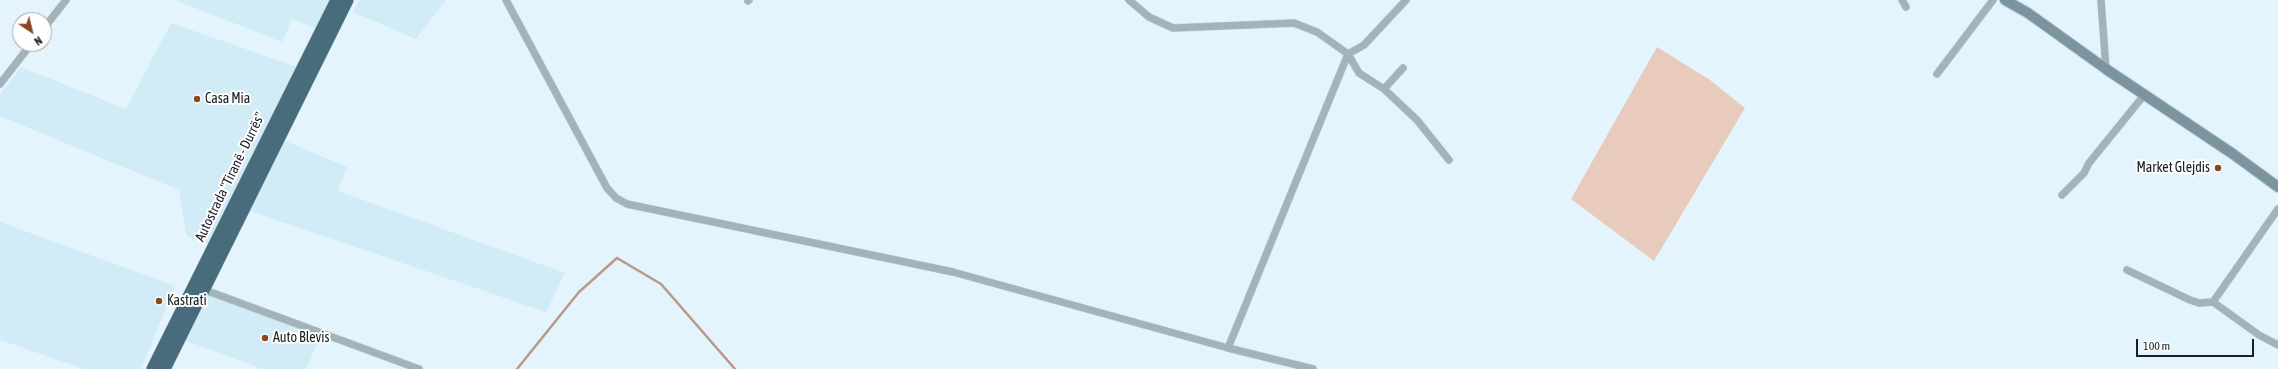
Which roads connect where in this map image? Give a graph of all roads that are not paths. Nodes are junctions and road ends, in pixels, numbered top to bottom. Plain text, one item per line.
1 (66, 0) edge
2 (337, 0) edge
3 (348, 0) edge
4 (506, 0) edge
5 (1129, 0) edge
6 (1406, 0) edge
7 (1902, 0) edge
8 (1993, 0) edge
9 (2005, 0) edge
10 (2101, 0) edge
11 (1906, 7) dead end
12 (52, 18) edge
13 (25, 52) edge
14 (1348, 54) junction
15 (1403, 68) dead end
16 (2106, 69) junction
17 (1937, 74) dead end
18 (0, 84) edge
19 (1384, 89) junction
20 (2145, 94) junction
21 (1449, 160) dead end
22 (2278, 187) edge
23 (2062, 194) dead end
24 (2278, 209) edge
25 (2127, 270) dead end
26 (205, 290) junction
27 (2214, 302) junction
28 (2278, 345) edge
29 (1228, 348) junction
30 (153, 369) edge
31 (164, 369) edge
32 (419, 369) edge
33 (1313, 369) edge

1 - 12 street
2 - 30 highway, Autostrada "Tiranë - Durrës"
3 - 26 highway, Autostrada "Tiranë - Durrës"
4 - 29 street
5 - 14 street
6 - 14 street
7 - 11 street
8 - 17 street
9 - 16 street
10 - 16 street
13 - 18 street
14 - 19 street
14 - 29 street
15 - 19 street
16 - 20 street
19 - 21 street
20 - 22 street
20 - 23 street
24 - 27 street
25 - 27 street
26 - 31 highway, Autostrada "Tiranë - Durrës"
26 - 32 street
27 - 28 street
29 - 33 street

